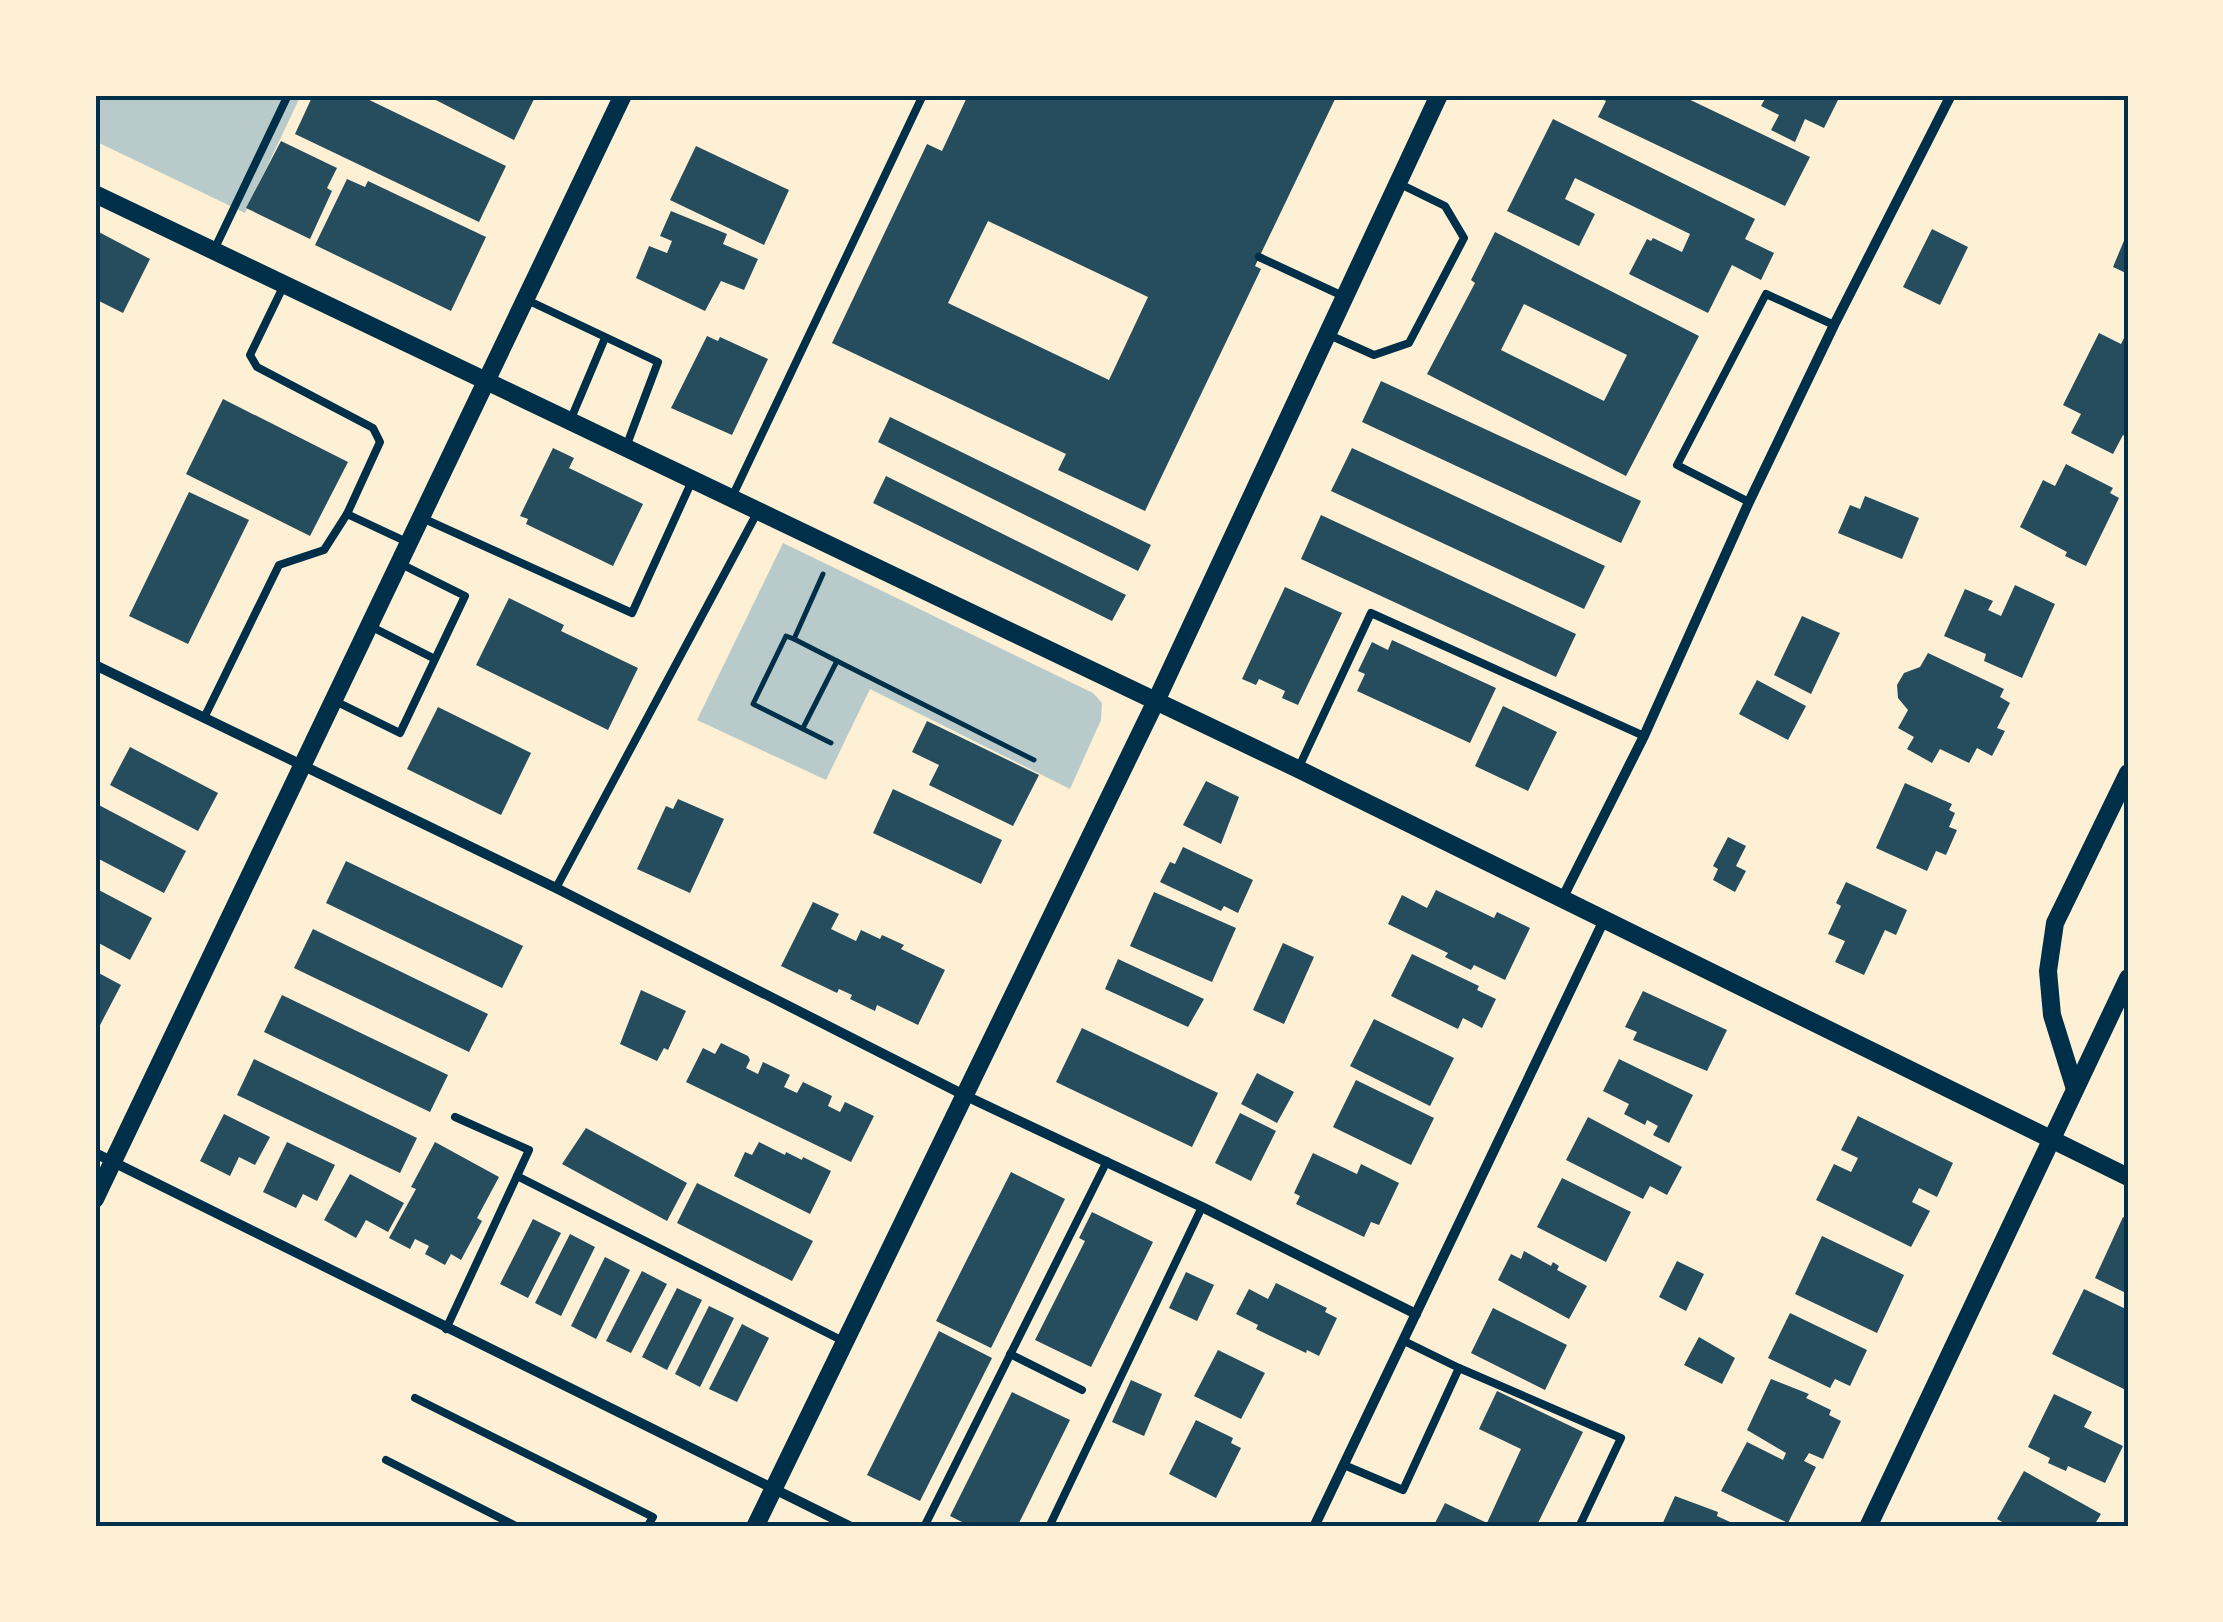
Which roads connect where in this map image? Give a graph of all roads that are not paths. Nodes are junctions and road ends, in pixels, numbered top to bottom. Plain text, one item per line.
1 (288, 95) edge
2 (623, 95) edge
3 (923, 95) edge
4 (1439, 95) edge
5 (1950, 95) edge
6 (1398, 183) junction
7 (95, 194) edge
8 (214, 250) junction
9 (1259, 256) dead end
10 (284, 285) junction
11 (1345, 297) junction
12 (525, 299) junction
13 (1834, 325) junction
14 (1327, 334) junction
15 (605, 338) junction
16 (486, 382) junction
17 (570, 421) junction
18 (626, 446) junction
19 (692, 482) junction
20 (730, 499) junction
21 (1749, 502) junction
22 (758, 512) junction
23 (347, 514) junction
24 (420, 517) junction
25 (408, 542) junction
26 (399, 564) junction
27 (369, 626) junction
28 (433, 658) junction
29 (95, 665) edge
30 (333, 700) junction
31 (1156, 701) junction
32 (204, 718) junction
33 (1644, 736) junction
34 (302, 766) junction
35 (1298, 769) junction
36 (2128, 773) edge
37 (556, 888) junction
38 (1562, 899) junction
39 (1604, 920) junction
40 (2128, 978) edge
41 (2075, 1088) junction
42 (964, 1094) junction
43 (455, 1117) dead end
44 (2052, 1141) junction
45 (104, 1157) edge
46 (1106, 1161) junction
47 (518, 1176) junction
48 (2128, 1177) edge
49 (95, 1199) edge
50 (1202, 1207) junction
51 (1416, 1314) junction
52 (446, 1329) junction
53 (845, 1342) junction
54 (1404, 1342) junction
55 (1010, 1354) junction
56 (1459, 1368) junction
57 (1082, 1390) dead end
58 (415, 1398) dead end
59 (386, 1460) dead end
60 (1344, 1465) junction
61 (774, 1487) junction
62 (518, 1527) edge
63 (647, 1527) edge
64 (755, 1527) edge
65 (852, 1527) edge
66 (924, 1527) edge
67 (1049, 1527) edge
68 (1314, 1527) edge
69 (1579, 1527) edge
70 (1868, 1527) edge

1 - 8 lane
2 - 12 street
3 - 20 lane
4 - 6 street
5 - 13 street
6 - 11 street
6 - 14 lane
7 - 8 street
8 - 10 street
9 - 11 lane
10 - 16 street
10 - 23 lane
11 - 14 street
12 - 15 lane
12 - 16 street
13 - 21 street
13 - 21 lane
14 - 31 street
15 - 17 lane
15 - 18 lane
16 - 17 street
16 - 24 street
17 - 18 street
18 - 19 street
19 - 20 street
19 - 24 lane
20 - 22 street
21 - 33 street
22 - 31 street
22 - 37 lane
23 - 25 lane
23 - 32 lane
24 - 25 street
25 - 26 street
26 - 27 street
26 - 28 lane
27 - 28 lane
27 - 30 street
28 - 30 lane
29 - 32 street
30 - 34 street
31 - 35 street
31 - 42 street
32 - 34 street
33 - 35 lane
33 - 38 street
34 - 37 street
34 - 45 street
35 - 38 street
36 - 41 street
37 - 42 street
38 - 39 street
39 - 44 street
39 - 51 street
40 - 41 street
41 - 44 street
42 - 46 street
42 - 53 street
43 - 47 lane
44 - 48 street
44 - 70 street
45 - 49 street
45 - 52 street
46 - 50 street
46 - 55 lane
47 - 52 lane
47 - 53 lane
50 - 51 street
50 - 67 lane
51 - 54 street
52 - 61 street
53 - 61 street
54 - 56 lane
54 - 60 street
55 - 57 lane
55 - 66 lane
56 - 60 lane
56 - 69 lane
58 - 63 lane
59 - 62 lane
60 - 68 street
61 - 64 street
61 - 65 street

